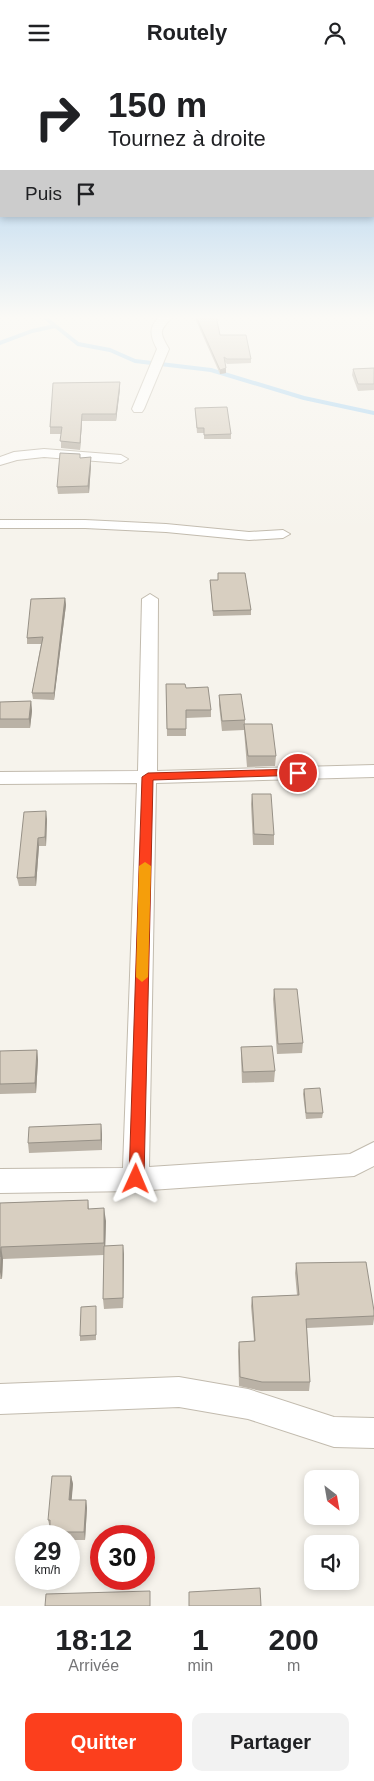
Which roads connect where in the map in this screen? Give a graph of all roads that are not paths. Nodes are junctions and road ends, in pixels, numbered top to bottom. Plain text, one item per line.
1 (146, 388) edge
2 (138, 409) dead end
3 (121, 459) dead end
4 (0, 461) edge
5 (0, 524) edge
6 (282, 534) dead end
7 (150, 599) dead end
8 (374, 771) edge
9 (148, 777) junction
10 (0, 778) edge
11 (374, 1153) edge
12 (136, 1179) junction
13 (0, 1181) edge
14 (0, 1399) edge
15 (374, 1433) edge

1 - 2 street
3 - 4 street
5 - 6 street
7 - 9 street
8 - 9 street
9 - 10 street
9 - 12 street
11 - 12 street
12 - 13 street
14 - 15 street

